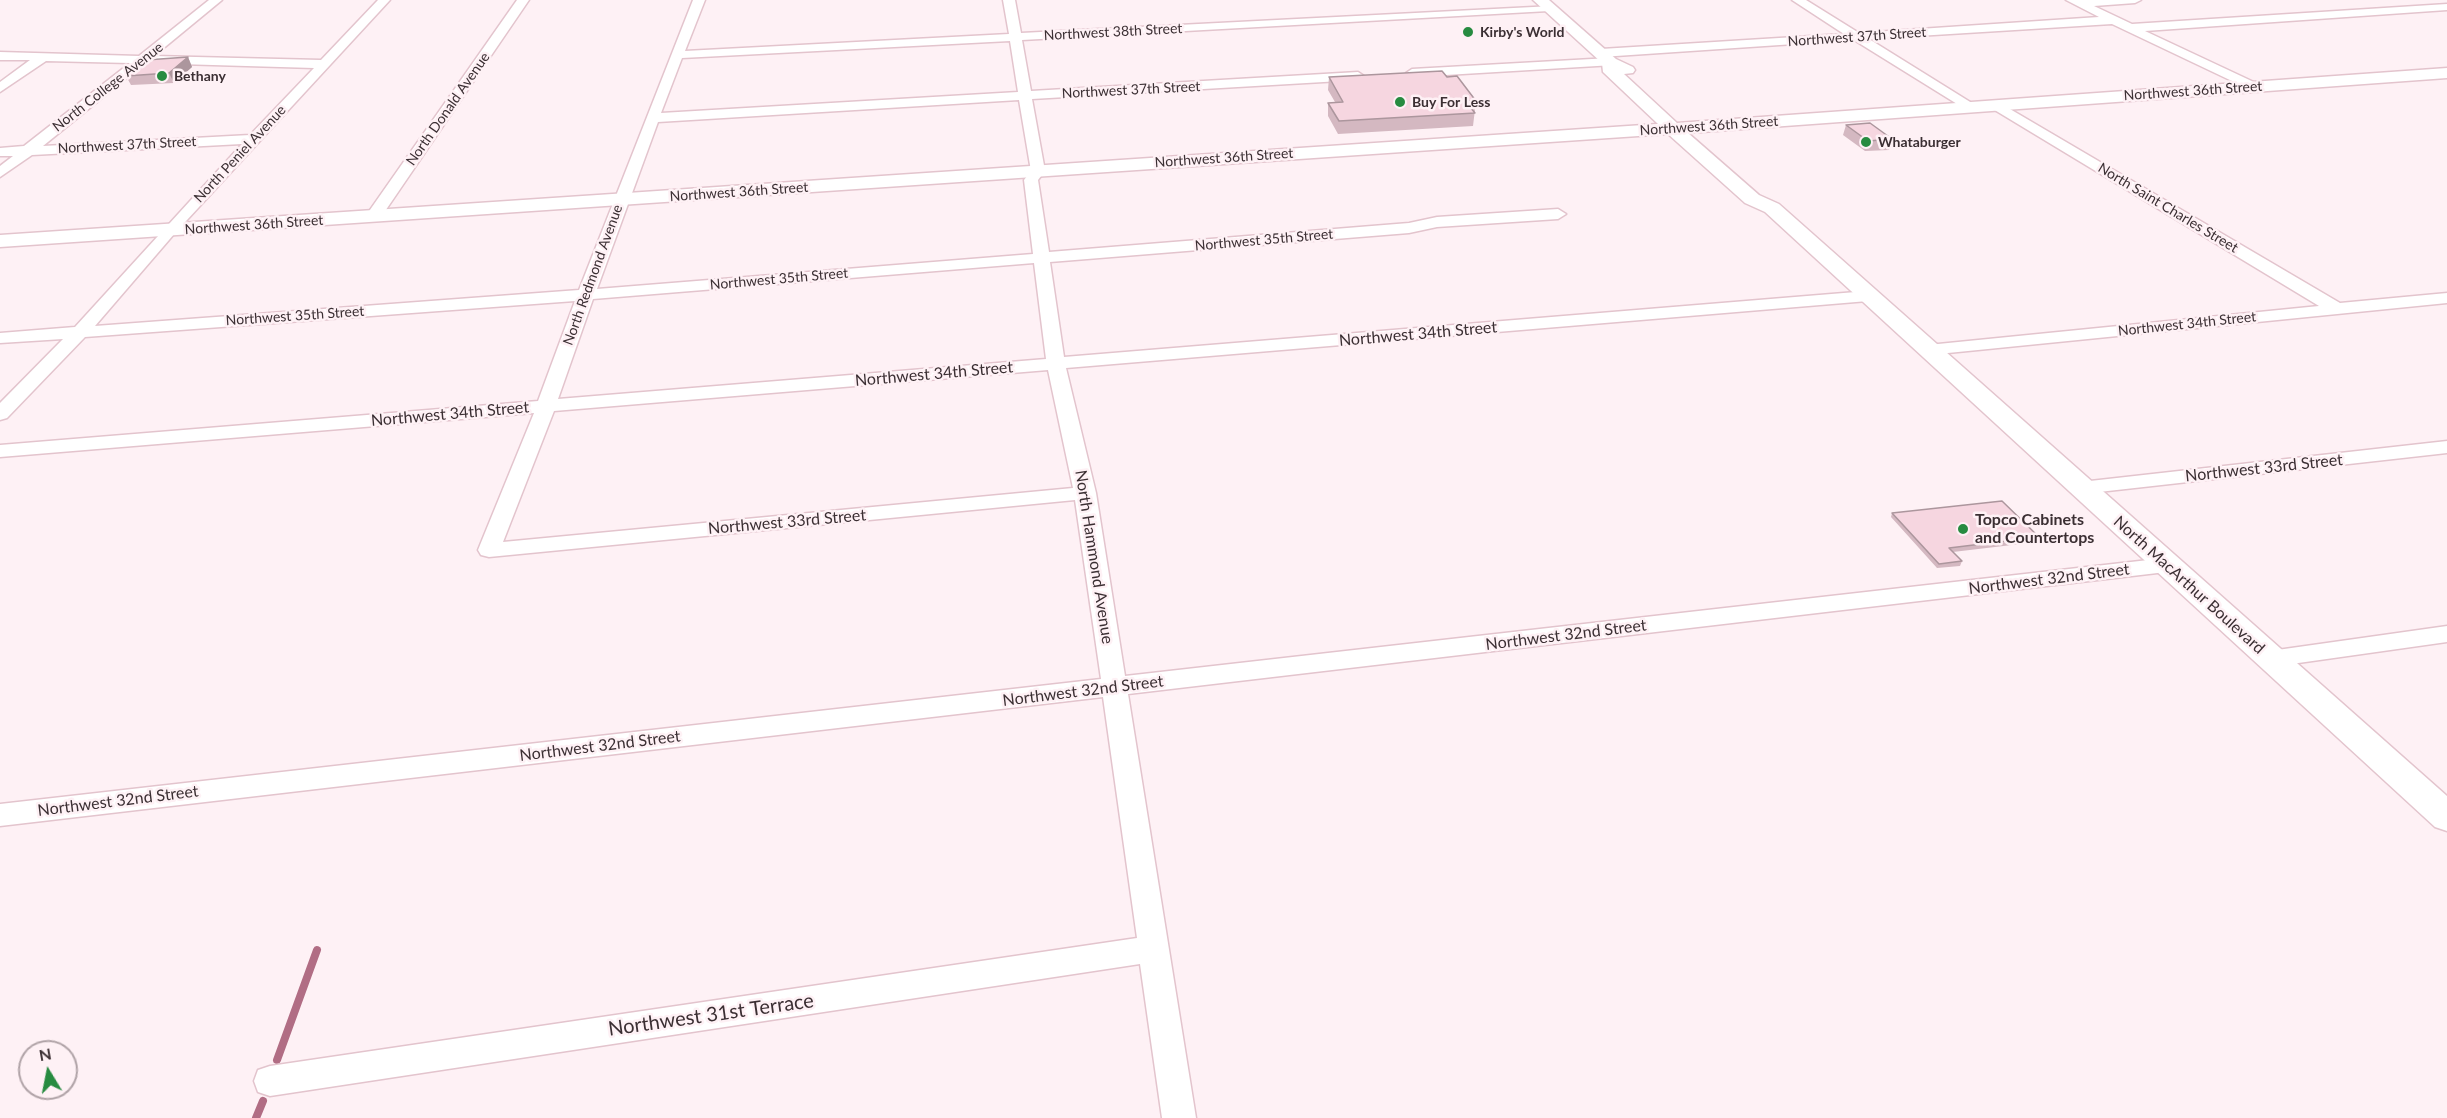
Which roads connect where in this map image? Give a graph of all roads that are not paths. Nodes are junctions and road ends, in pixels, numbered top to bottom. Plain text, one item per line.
1 (216, 0) edge
2 (384, 0) edge
3 (523, 0) edge
4 (699, 0) edge
5 (1009, 0) edge
6 (1798, 0) edge
7 (2135, 0) edge
8 (2084, 2) edge
9 (1544, 4) edge
10 (2447, 7) edge
11 (2114, 21) junction
12 (2130, 28) junction
13 (1015, 37) junction
14 (1857, 37) junction
15 (0, 56) edge
16 (677, 56) junction
17 (43, 57) junction
18 (1605, 57) junction
19 (142, 59) junction
20 (323, 64) junction
21 (2447, 73) edge
22 (1399, 74) edge
23 (1376, 75) edge
24 (2253, 87) junction
25 (0, 88) edge
26 (1025, 97) junction
27 (1998, 106) junction
28 (1970, 108) junction
29 (652, 118) junction
30 (1695, 127) junction
31 (1673, 129) junction
32 (254, 139) junction
33 (27, 151) junction
34 (0, 152) edge
35 (1038, 171) junction
36 (0, 173) edge
37 (620, 200) junction
38 (1772, 208) junction
39 (1558, 213) dead end
40 (373, 217) junction
41 (169, 230) junction
42 (0, 241) edge
43 (1043, 258) junction
44 (584, 295) junction
45 (1868, 296) junction
46 (2447, 298) edge
47 (2337, 309) junction
48 (80, 332) junction
49 (0, 338) edge
50 (1928, 350) junction
51 (1056, 364) junction
52 (546, 406) junction
53 (0, 414) edge
54 (2447, 447) edge
55 (0, 452) edge
56 (2081, 488) junction
57 (1085, 493) junction
58 (489, 550) joint
59 (2166, 565) junction
60 (2447, 634) edge
61 (2270, 659) junction
62 (1115, 687) junction
63 (0, 815) edge
64 (2447, 817) edge
65 (1152, 950) junction
66 (270, 1081) dead end
67 (1179, 1118) edge

1 - 19 street, North College Avenue
2 - 20 street, North Peniel Avenue
3 - 40 street, North Donald Avenue
4 - 16 street, North Redmond Avenue
5 - 13 street, North Hammond Avenue
6 - 14 street
7 - 8 street
8 - 11 street
9 - 13 street, Northwest 38th Street
9 - 18 main road, North MacArthur Boulevard
10 - 12 street
11 - 12 street
11 - 14 street, Northwest 37th Street
12 - 24 street
13 - 16 street, Northwest 38th Street
13 - 26 street, North Hammond Avenue
14 - 18 street, Northwest 37th Street
14 - 28 street
15 - 17 street
16 - 29 street, North Redmond Avenue
17 - 19 street
17 - 25 street
18 - 22 street, Northwest 37th Street
18 - 30 main road, North MacArthur Boulevard
18 - 31 main road, North MacArthur Boulevard
19 - 20 street
19 - 33 street, North College Avenue
20 - 32 street, North Peniel Avenue
21 - 24 main road, Northwest 36th Street
23 - 26 street, Northwest 37th Street
24 - 27 main road, Northwest 36th Street
26 - 29 street, Northwest 37th Street
26 - 35 street, North Hammond Avenue
27 - 28 main road, Northwest 36th Street
27 - 47 street, North Saint Charles Street
28 - 30 main road, Northwest 36th Street
29 - 37 street, North Redmond Avenue
30 - 31 main road, Northwest 36th Street
30 - 38 main road, North MacArthur Boulevard
31 - 35 main road, Northwest 36th Street
31 - 38 main road, North MacArthur Boulevard
32 - 33 street, Northwest 37th Street
32 - 41 street, North Peniel Avenue
33 - 34 street, Northwest 37th Street
33 - 36 street, North College Avenue
35 - 37 main road, Northwest 36th Street
35 - 43 street, North Hammond Avenue
37 - 40 main road, Northwest 36th Street
37 - 44 street, North Redmond Avenue
38 - 45 main road, North MacArthur Boulevard
39 - 43 street, Northwest 35th Street
40 - 41 main road, Northwest 36th Street
41 - 42 main road, Northwest 36th Street
41 - 48 street, North Peniel Avenue
43 - 44 street, Northwest 35th Street
43 - 51 street, North Hammond Avenue
44 - 48 street, Northwest 35th Street
44 - 52 street, North Redmond Avenue
45 - 50 main road, North MacArthur Boulevard
45 - 51 street, Northwest 34th Street
46 - 47 street, Northwest 34th Street
47 - 50 street, Northwest 34th Street
48 - 49 street, Northwest 35th Street
48 - 53 street, North Peniel Avenue
50 - 56 main road, North MacArthur Boulevard
51 - 52 street, Northwest 34th Street
51 - 57 street, North Hammond Avenue
52 - 55 street, Northwest 34th Street
52 - 58 street, North Redmond Avenue
54 - 56 street, Northwest 33rd Street
56 - 59 main road, North MacArthur Boulevard
57 - 58 street, Northwest 33rd Street
57 - 62 street, North Hammond Avenue
59 - 61 main road, North MacArthur Boulevard
59 - 62 street, Northwest 32nd Street
60 - 61 street
61 - 64 main road, North MacArthur Boulevard
62 - 63 street, Northwest 32nd Street
62 - 65 street, North Hammond Avenue
65 - 66 street, Northwest 31st Terrace
65 - 67 street, North Hammond Avenue

